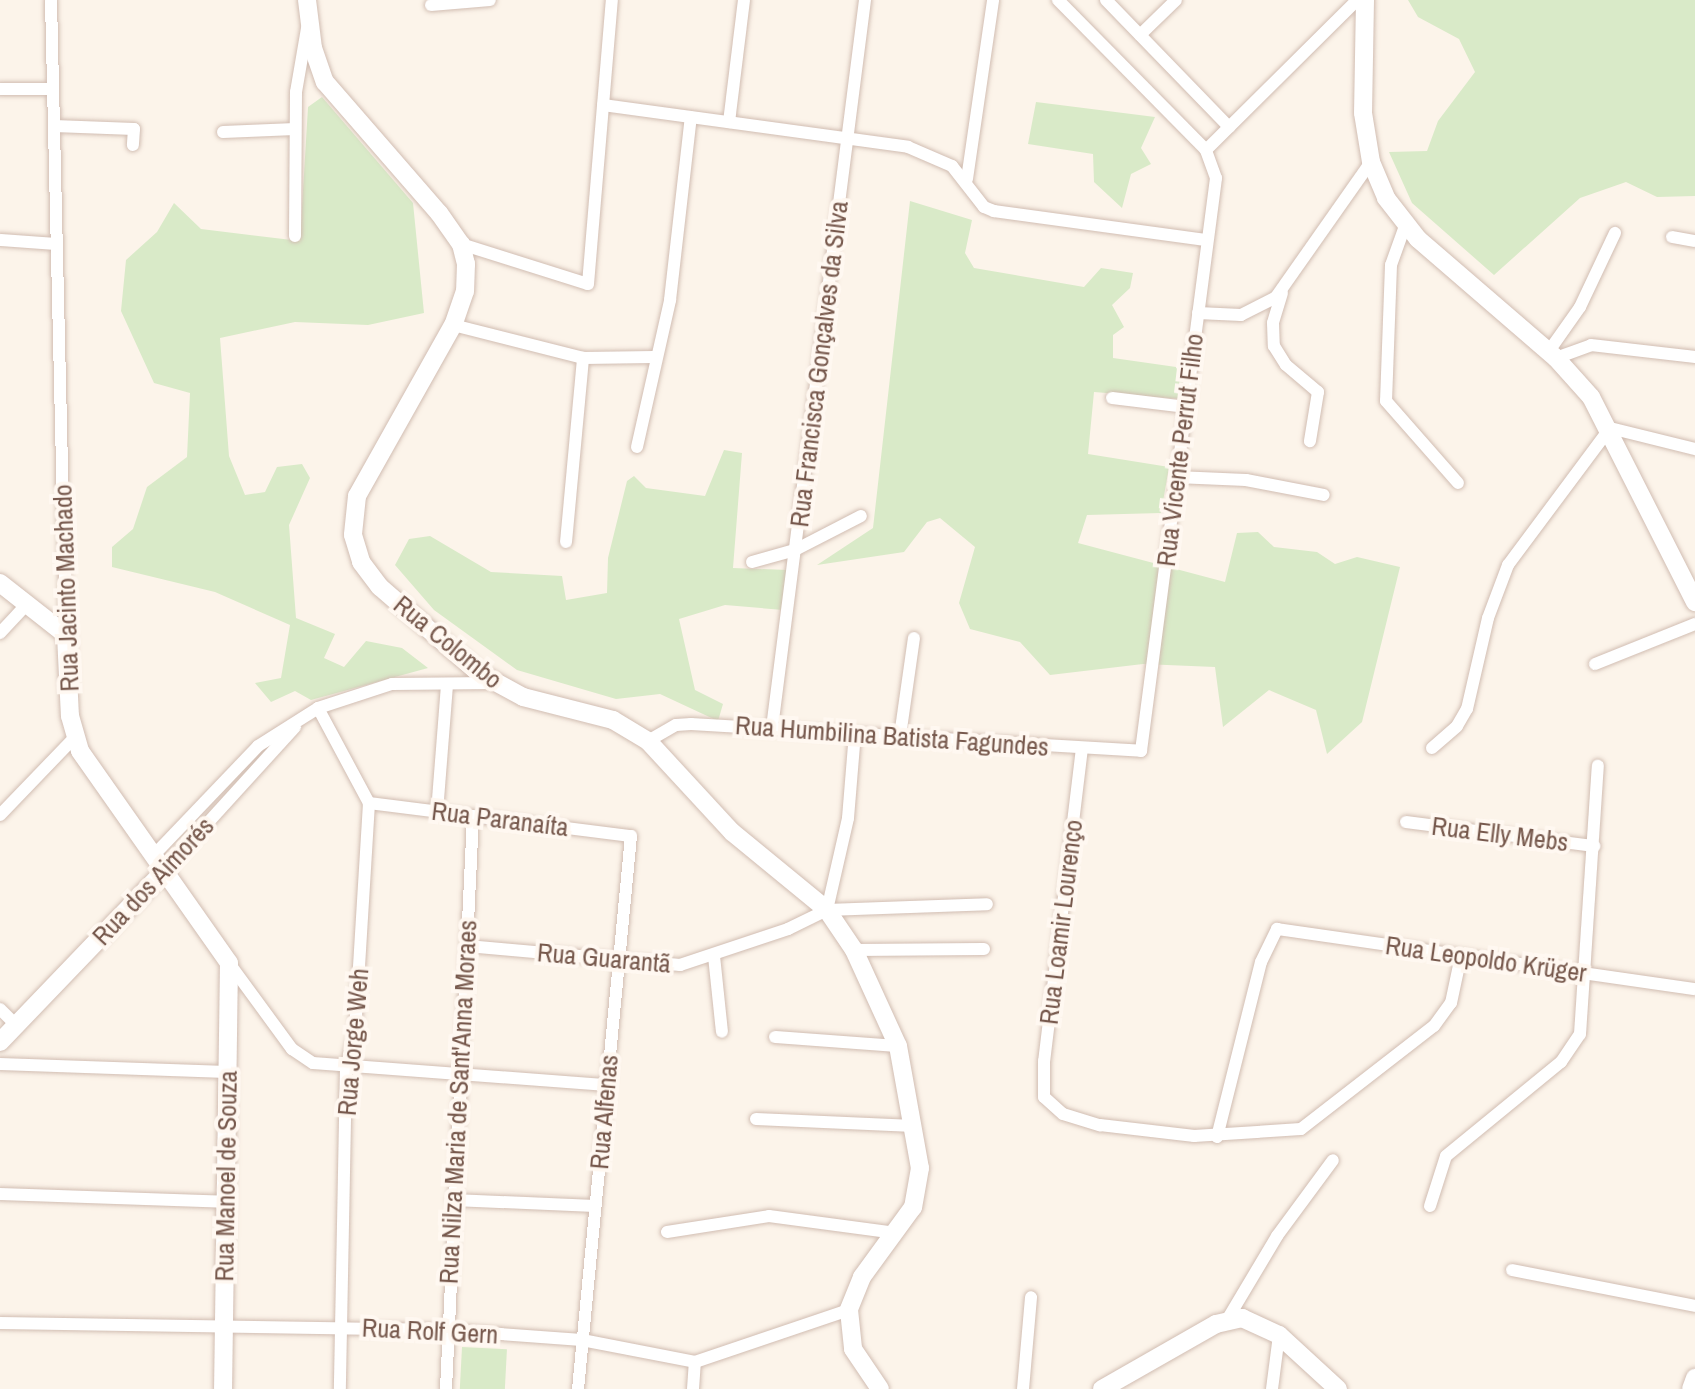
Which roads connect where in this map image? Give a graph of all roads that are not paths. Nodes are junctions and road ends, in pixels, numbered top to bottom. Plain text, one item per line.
1 (51, 0) edge
2 (307, 0) edge
3 (490, 0) edge
4 (612, 0) edge
5 (744, 0) edge
6 (865, 0) edge
7 (993, 0) edge
8 (1058, 0) edge
9 (1106, 0) edge
10 (1176, 0) edge
11 (1357, 0) edge
12 (1365, 0) edge
13 (431, 5) dead end
14 (309, 21) junction
15 (1140, 35) junction
16 (0, 89) edge
17 (53, 89) junction
18 (603, 105) junction
19 (691, 117) junction
20 (729, 122) junction
21 (54, 126) junction
22 (1229, 127) junction
23 (295, 129) junction
24 (223, 132) dead end
25 (847, 137) junction
26 (133, 145) dead end
27 (1206, 150) junction
28 (1371, 162) junction
29 (967, 179) junction
30 (1405, 226) junction
31 (1615, 233) dead end
32 (295, 236) dead end
33 (1672, 237) dead end
34 (0, 240) edge
35 (1207, 240) junction
36 (1695, 241) edge
37 (57, 244) junction
38 (461, 244) junction
39 (1283, 290) junction
40 (1198, 313) junction
41 (453, 325) junction
42 (1553, 354) junction
43 (654, 357) junction
44 (1695, 357) edge
45 (583, 358) junction
46 (1112, 398) dead end
47 (1186, 407) junction
48 (1610, 428) junction
49 (1310, 441) dead end
50 (637, 447) dead end
51 (1695, 449) edge
52 (1176, 477) junction
53 (1458, 483) dead end
54 (1324, 495) dead end
55 (861, 516) dead end
56 (566, 542) dead end
57 (795, 550) junction
58 (752, 562) dead end
59 (0, 583) edge
60 (1695, 602) edge
61 (27, 604) junction
62 (1695, 624) edge
63 (0, 633) edge
64 (66, 635) junction
65 (914, 638) dead end
66 (1595, 664) dead end
67 (496, 683) junction
68 (447, 684) junction
69 (318, 708) junction
70 (304, 717) junction
71 (772, 728) junction
72 (855, 733) junction
73 (900, 736) junction
74 (75, 737) junction
75 (648, 741) junction
76 (1082, 748) junction
77 (1432, 748) dead end
78 (1141, 751) joint
79 (1598, 766) dead end
80 (369, 803) junction
81 (437, 812) junction
82 (0, 815) edge
83 (473, 816) junction
84 (1406, 822) dead end
85 (631, 836) joint
86 (1594, 846) junction
87 (152, 857) junction
88 (163, 872) junction
89 (987, 904) dead end
90 (827, 910) junction
91 (467, 946) junction
92 (984, 949) dead end
93 (854, 950) junction
94 (714, 956) junction
95 (1461, 956) junction
96 (619, 960) junction
97 (229, 963) junction
98 (1586, 974) junction
99 (1695, 989) edge
100 (0, 1009) edge
101 (16, 1025) junction
102 (722, 1032) dead end
103 (775, 1037) dead end
104 (0, 1042) edge
105 (898, 1046) junction
106 (0, 1064) edge
107 (346, 1068) junction
108 (227, 1072) junction
109 (460, 1075) junction
110 (607, 1085) junction
111 (756, 1119) dead end
112 (914, 1126) junction
113 (1217, 1137) junction
114 (1333, 1160) dead end
115 (0, 1194) edge
116 (453, 1200) junction
117 (225, 1202) junction
118 (595, 1206) junction
119 (1430, 1206) dead end
120 (667, 1232) dead end
121 (896, 1233) junction
122 (1512, 1270) dead end
123 (1031, 1297) dead end
124 (1695, 1306) edge
125 (849, 1310) junction
126 (1227, 1320) junction
127 (0, 1323) edge
128 (224, 1325) junction
129 (341, 1327) junction
130 (446, 1330) junction
131 (1279, 1335) junction
132 (582, 1340) junction
133 (695, 1362) junction
134 (1695, 1378) edge
135 (1119, 1384) edge
136 (223, 1389) edge
137 (340, 1389) edge
138 (446, 1389) edge
139 (578, 1389) edge
140 (693, 1389) edge
141 (880, 1389) edge
142 (1023, 1389) edge
143 (1102, 1389) edge
144 (1272, 1389) edge
145 (1338, 1389) edge
146 (1691, 1389) edge

1 - 17 street, Rua Jacinto Machado
2 - 14 street
3 - 13 street
4 - 18 street
5 - 20 street
6 - 25 street, Rua Francisca Gonçalves da Silva
7 - 29 street
8 - 27 street
9 - 15 street
10 - 15 street
11 - 22 street
12 - 28 street
14 - 23 street
14 - 38 street
15 - 22 street
16 - 17 street
17 - 21 street, Rua Jacinto Machado
18 - 19 street
18 - 38 street
19 - 20 street
19 - 43 street
20 - 25 street
21 - 26 street
21 - 37 street, Rua Jacinto Machado
22 - 27 street
23 - 24 street
23 - 32 street
25 - 29 street
25 - 57 street, Rua Francisca Gonçalves da Silva
27 - 35 street, Rua Vicente Perrut Filho
28 - 30 street
28 - 39 street
29 - 35 street
30 - 42 street
30 - 53 street
31 - 42 street
33 - 36 street
34 - 37 street
35 - 40 street, Rua Vicente Perrut Filho
37 - 64 street, Rua Jacinto Machado
38 - 41 street, Rua Colombo
39 - 40 street
39 - 49 street
40 - 47 street, Rua Vicente Perrut Filho
41 - 45 street
41 - 67 street, Rua Colombo
42 - 44 street
42 - 48 street
43 - 45 street
43 - 50 street
45 - 56 street
46 - 47 street
47 - 52 street, Rua Vicente Perrut Filho
48 - 51 street
48 - 60 street
48 - 77 street
52 - 54 street
52 - 78 street, Rua Vicente Perrut Filho
55 - 57 street
57 - 58 street
57 - 71 street, Rua Francisca Gonçalves da Silva
59 - 61 street
61 - 63 street
61 - 64 street
62 - 66 street
64 - 74 street, Rua Jacinto Machado
65 - 73 street
67 - 68 street, Rua dos Aimorés
67 - 75 street, Rua Colombo
68 - 69 street, Rua dos Aimorés
68 - 81 street
69 - 70 street, Rua dos Aimorés
69 - 80 street
70 - 87 street, Rua dos Aimorés
70 - 88 street, Rua dos Aimorés
71 - 72 street, Rua Humbilina Batista Fagundes
71 - 75 street, Rua Humbilina Batista Fagundes
72 - 73 street, Rua Humbilina Batista Fagundes
72 - 90 street
73 - 76 street, Rua Humbilina Batista Fagundes
74 - 82 street
74 - 87 street, Rua Jacinto Machado
75 - 90 street, Rua Colombo
76 - 78 street, Rua Humbilina Batista Fagundes
76 - 113 street, Rua Loamir Lourenço
79 - 86 street
80 - 81 street, Rua Paranaíta
80 - 107 street, Rua Jorge Weh
81 - 83 street, Rua Paranaíta
83 - 85 street, Rua Paranaíta
83 - 91 street, Rua Nilza Maria de Sant'Anna Moraes
84 - 86 street, Rua Elly Mebs
85 - 96 street, Rua Alfenas
86 - 98 street
87 - 88 street, Rua Jacinto Machado
88 - 97 street, Rua Jacinto Machado
88 - 101 street, Rua dos Aimorés
89 - 90 street
90 - 93 street, Rua Colombo
90 - 94 street, Rua Guarantã
91 - 96 street, Rua Guarantã
91 - 109 street, Rua Nilza Maria de Sant'Anna Moraes
92 - 93 street
93 - 105 street, Rua Colombo
94 - 96 street, Rua Guarantã
94 - 102 street
95 - 98 street, Rua Leopoldo Krüger
95 - 113 street
95 - 113 street, Rua Leopoldo Krüger
96 - 110 street, Rua Alfenas
97 - 107 street, Rua Jacinto Machado
97 - 108 street, Rua Manoel de Souza
98 - 99 street, Rua Leopoldo Krüger
98 - 119 street
100 - 101 street
101 - 104 street, Rua dos Aimorés
103 - 105 street
105 - 112 street, Rua Colombo
106 - 108 street
107 - 109 street, Rua Jacinto Machado
107 - 129 street, Rua Jorge Weh
108 - 117 street, Rua Manoel de Souza
109 - 110 street, Rua Jacinto Machado
109 - 116 street, Rua Nilza Maria de Sant'Anna Moraes
110 - 118 street, Rua Alfenas
111 - 112 street
112 - 121 street, Rua Colombo
114 - 126 street
115 - 117 street
116 - 118 street
116 - 130 street, Rua Nilza Maria de Sant'Anna Moraes
117 - 128 street, Rua Manoel de Souza
118 - 132 street, Rua Alfenas
120 - 121 street
121 - 125 street, Rua Colombo
122 - 124 street
123 - 142 street
125 - 133 street, Rua Rolf Gern
125 - 141 street, Rua Colombo
126 - 131 street
126 - 135 street
127 - 128 street, Rua Rolf Gern
128 - 129 street, Rua Rolf Gern
128 - 136 street, Rua Manoel de Souza
129 - 130 street, Rua Rolf Gern
129 - 137 street, Rua Jorge Weh
130 - 132 street, Rua Rolf Gern
130 - 138 street, Rua Nilza Maria de Sant'Anna Moraes
131 - 144 street
131 - 145 street
132 - 133 street, Rua Rolf Gern
132 - 139 street, Rua Alfenas
133 - 140 street
134 - 146 street
135 - 143 street

